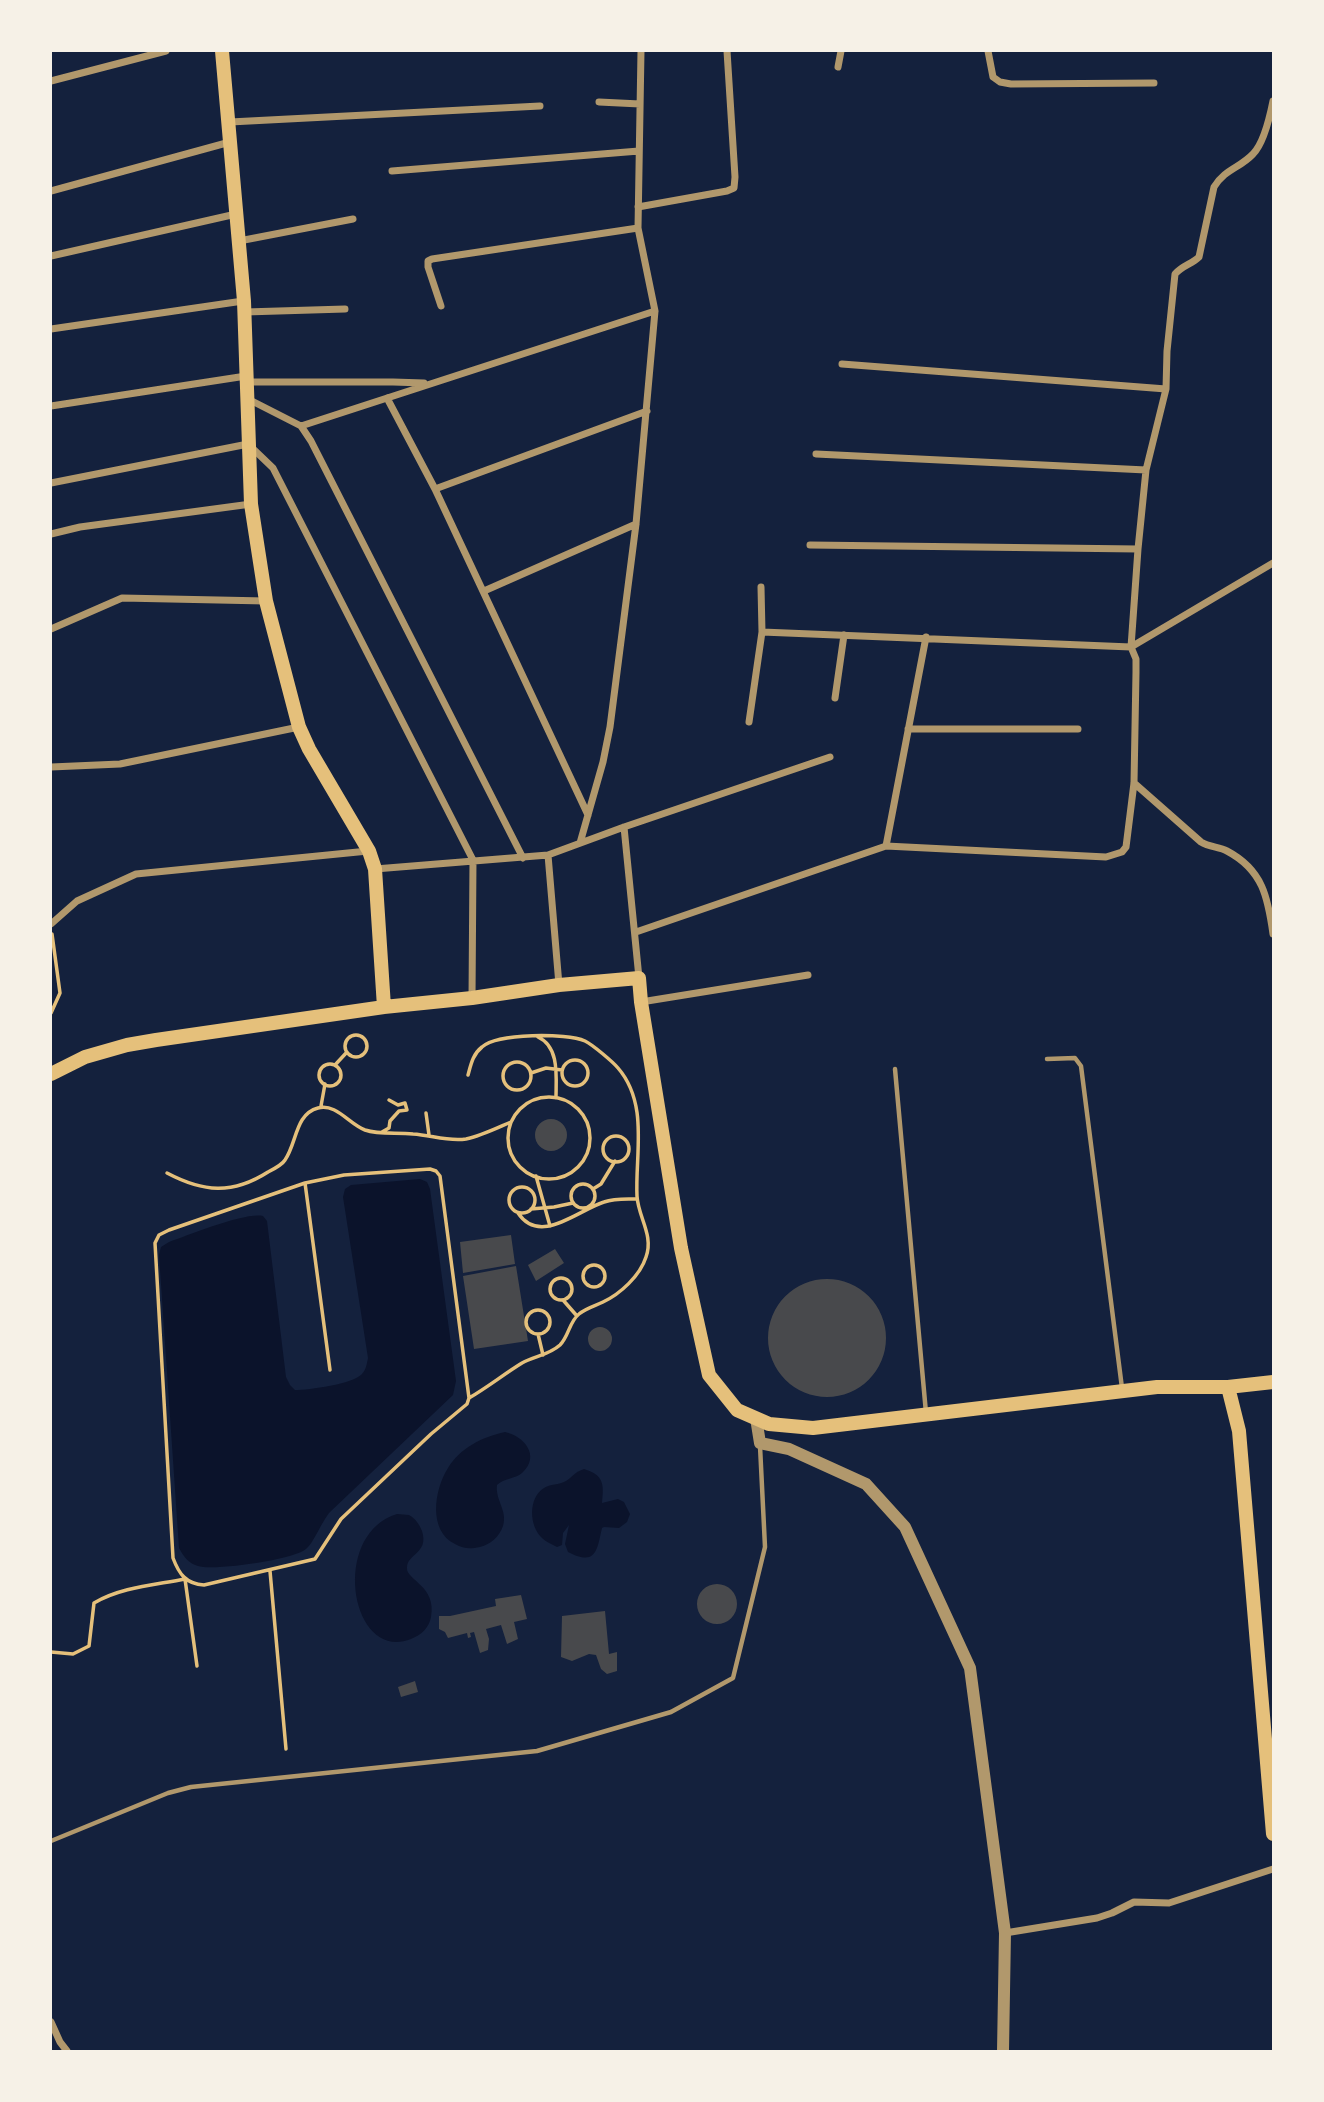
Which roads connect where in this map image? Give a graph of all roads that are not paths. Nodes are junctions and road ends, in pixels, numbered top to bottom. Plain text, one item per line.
1 (166, 51) edge
2 (222, 51) edge
3 (641, 51) edge
4 (727, 51) edge
5 (841, 51) edge
6 (988, 51) edge
7 (838, 66) dead end
8 (51, 81) edge
9 (1154, 83) dead end
10 (1273, 101) edge
11 (599, 102) dead end
12 (640, 104) junction
13 (540, 106) dead end
14 (230, 122) junction
15 (230, 142) junction
16 (639, 151) junction
17 (393, 171) dead end
18 (51, 191) edge
19 (638, 207) junction
20 (236, 214) junction
21 (353, 219) dead end
22 (638, 228) junction
23 (239, 241) junction
24 (51, 256) edge
25 (244, 306) junction
26 (441, 306) dead end
27 (345, 309) dead end
28 (655, 311) junction
29 (51, 329) edge
30 (842, 364) dead end
31 (247, 379) junction
32 (428, 384) junction
33 (1166, 389) junction
34 (387, 398) junction
35 (248, 399) junction
36 (51, 407) edge
37 (647, 411) junction
38 (301, 426) junction
39 (248, 444) junction
40 (816, 454) dead end
41 (1146, 470) junction
42 (51, 483) edge
43 (435, 489) junction
44 (251, 504) junction
45 (636, 524) junction
46 (51, 534) edge
47 (810, 545) dead end
48 (1138, 550) junction
49 (1273, 565) edge
50 (761, 587) dead end
51 (484, 591) junction
52 (265, 601) junction
53 (51, 629) edge
54 (762, 632) junction
55 (844, 635) junction
56 (926, 637) junction
57 (1132, 647) junction
58 (835, 698) dead end
59 (749, 722) dead end
60 (299, 727) junction
61 (908, 729) junction
62 (1078, 729) dead end
63 (830, 757) dead end
64 (51, 767) edge
65 (1134, 783) junction
66 (588, 815) junction
67 (624, 827) junction
68 (580, 843) junction
69 (886, 846) junction
70 (369, 851) junction
71 (548, 855) junction
72 (523, 858) junction
73 (473, 860) junction
74 (376, 869) junction
75 (51, 925) edge
76 (636, 932) junction
77 (1273, 934) edge
78 (808, 975) dead end
79 (639, 978) junction
80 (559, 985) junction
81 (472, 998) junction
82 (641, 1002) junction
83 (384, 1007) junction
84 (1047, 1059) dead end
85 (895, 1069) dead end
86 (51, 1074) edge
87 (1273, 1382) edge
88 (1228, 1387) junction
89 (1123, 1390) junction
90 (927, 1416) junction
91 (756, 1418) junction
92 (760, 1443) junction
93 (1273, 1833) edge
94 (51, 1841) edge
95 (1273, 1869) edge
96 (1005, 1933) junction
97 (51, 2022) edge
98 (67, 2051) edge
99 (1003, 2051) edge

1 - 8 street
2 - 14 main road
3 - 12 street
4 - 19 street
5 - 7 street
6 - 9 street
10 - 33 street
11 - 12 street
12 - 16 street
13 - 14 street
14 - 15 main road
15 - 18 street
15 - 20 main road
16 - 17 street
16 - 19 street
19 - 22 street
20 - 23 main road
20 - 24 street
21 - 23 street
22 - 26 street
22 - 28 street
23 - 25 main road
25 - 27 street
25 - 29 street
25 - 31 main road
28 - 32 street
28 - 37 street
30 - 33 street
31 - 32 street
31 - 35 main road
31 - 36 street
32 - 34 street
33 - 41 street
34 - 38 street
34 - 43 street
35 - 38 street
35 - 39 main road
37 - 43 street
37 - 45 street
38 - 72 street
39 - 42 street
39 - 44 main road
39 - 73 street
40 - 41 street
41 - 48 street
43 - 51 street
44 - 46 street
44 - 52 main road
45 - 51 street
45 - 66 street
47 - 48 street
48 - 57 street
49 - 57 street
50 - 54 street
51 - 66 street
52 - 53 street
52 - 60 main road
54 - 55 street
54 - 59 street
55 - 56 street
55 - 58 street
56 - 57 street
56 - 61 street
57 - 65 street
60 - 64 street
60 - 70 main road
61 - 62 street
61 - 69 street
63 - 67 street
65 - 69 street
65 - 77 street
66 - 68 street
67 - 68 street
67 - 76 street
68 - 71 street
69 - 76 street
70 - 74 main road
70 - 75 street
71 - 72 street
71 - 80 street
72 - 73 street
73 - 74 street
73 - 81 street
74 - 83 main road
76 - 79 street
78 - 82 street
79 - 80 main road
79 - 82 main road
80 - 81 main road
81 - 83 main road
82 - 91 main road
83 - 86 main road
84 - 89 lane
85 - 90 lane
87 - 88 main road
88 - 89 main road
88 - 93 main road
89 - 90 main road
90 - 91 main road
91 - 92 street
92 - 94 lane
92 - 96 street
95 - 96 street
96 - 99 street
97 - 98 street

